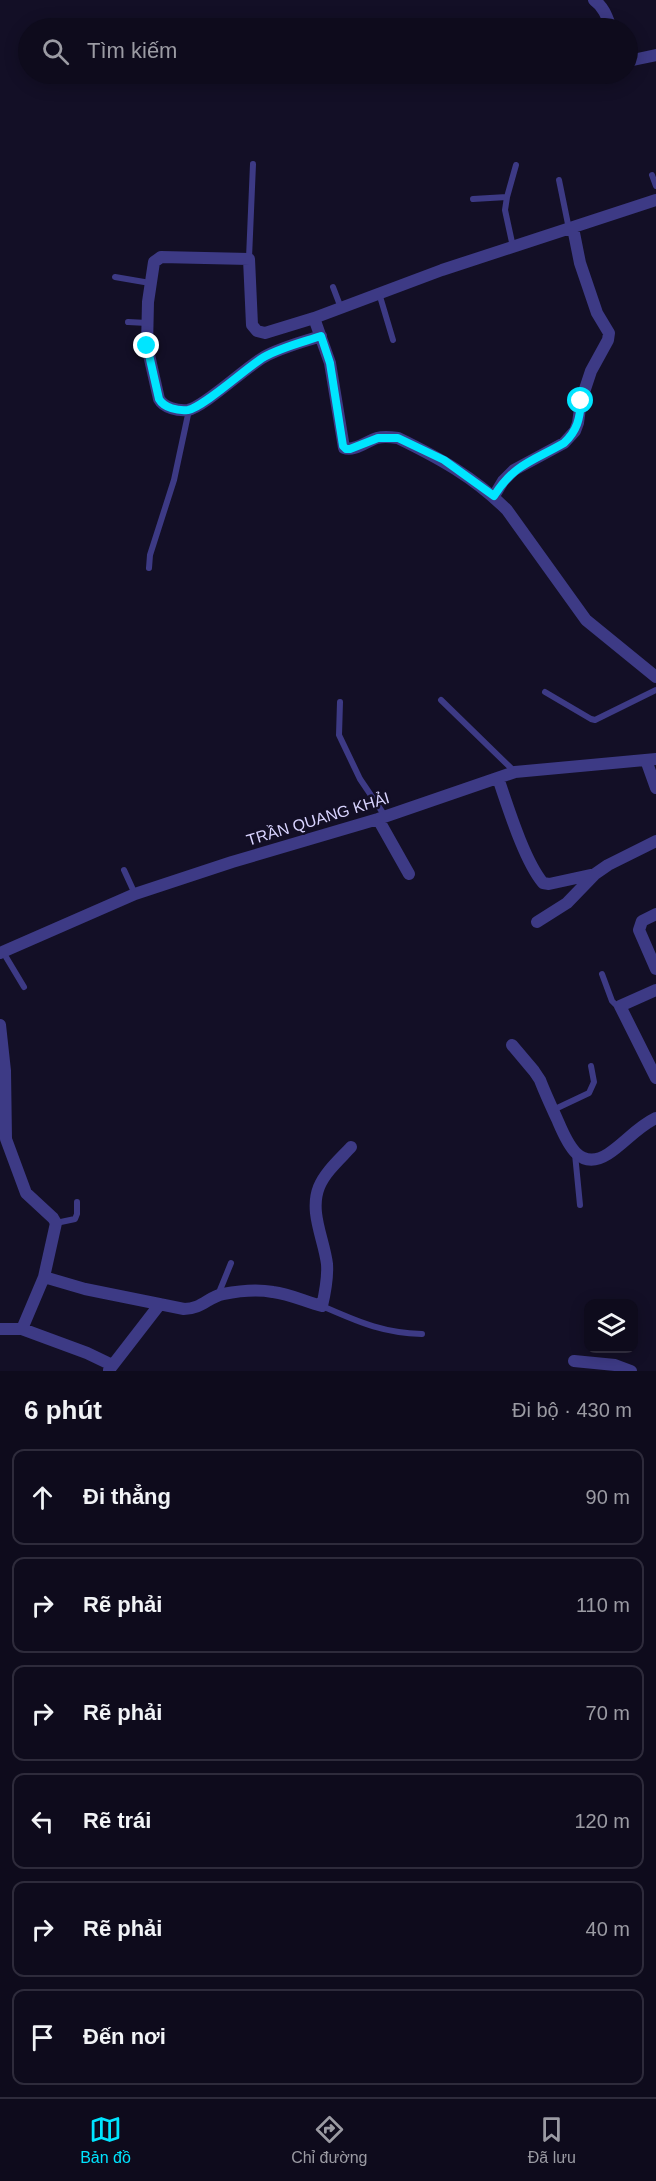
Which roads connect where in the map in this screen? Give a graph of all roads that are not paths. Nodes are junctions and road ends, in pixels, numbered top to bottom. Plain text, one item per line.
1 (594, 0) edge
2 (607, 18) edge
3 (656, 55) edge
4 (638, 59) edge
5 (253, 164) dead end
6 (516, 165) dead end
7 (652, 175) dead end
8 (559, 180) dead end
9 (656, 186) edge
10 (507, 197) junction
11 (473, 199) dead end
12 (656, 200) edge
13 (571, 229) junction
14 (513, 247) junction
15 (249, 259) junction
16 (116, 277) dead end
17 (150, 283) junction
18 (333, 287) dead end
19 (379, 293) junction
20 (341, 308) junction
21 (314, 318) junction
22 (128, 322) dead end
23 (147, 323) junction
24 (321, 336) junction
25 (393, 340) dead end
26 (189, 410) junction
27 (494, 496) junction
28 (149, 568) dead end
29 (656, 677) edge
30 (656, 690) edge
31 (545, 692) dead end
32 (441, 700) dead end
33 (339, 702) dead end
34 (651, 760) edge
35 (515, 772) junction
36 (498, 778) junction
37 (656, 788) edge
38 (381, 817) junction
39 (656, 841) edge
40 (124, 870) dead end
41 (409, 874) dead end
42 (596, 874) junction
43 (135, 894) junction
44 (656, 914) edge
45 (537, 922) dead end
46 (1, 952) edge
47 (656, 969) edge
48 (602, 974) dead end
49 (24, 987) dead end
50 (656, 990) edge
51 (620, 1006) junction
52 (0, 1025) edge
53 (512, 1045) dead end
54 (2, 1065) edge
55 (591, 1066) dead end
56 (656, 1078) edge
57 (553, 1110) junction
58 (655, 1121) edge
59 (351, 1147) dead end
60 (575, 1154) junction
61 (77, 1202) dead end
62 (580, 1205) dead end
63 (56, 1223) junction
64 (231, 1263) dead end
65 (44, 1277) junction
66 (218, 1295) junction
67 (160, 1304) junction
68 (322, 1306) junction
69 (0, 1329) edge
70 (22, 1329) junction
71 (422, 1334) dead end
72 (574, 1360) dead end
73 (110, 1368) edge
74 (631, 1371) edge

1 - 2 street
3 - 4 street
5 - 15 lane
6 - 10 lane
7 - 9 lane
8 - 13 lane
10 - 11 lane
10 - 14 lane
12 - 13 street
13 - 14 street
13 - 27 street
14 - 19 street
15 - 17 street
15 - 21 street
16 - 17 lane
17 - 23 street
18 - 20 lane
19 - 20 street
19 - 25 lane
20 - 21 street
21 - 24 street
22 - 23 lane
23 - 26 street
24 - 26 street
24 - 27 street
26 - 28 lane
27 - 29 street
30 - 31 lane
32 - 35 lane
33 - 38 lane
34 - 35 street, TRẦN QUANG KHẢI
34 - 37 street
35 - 36 street, TRẦN QUANG KHẢI
36 - 38 street, TRẦN QUANG KHẢI
36 - 42 street
38 - 41 street
38 - 43 street, TRẦN QUANG KHẢI
39 - 42 street
40 - 43 lane
42 - 45 street
43 - 46 street, TRẦN QUANG KHẢI
44 - 47 street
46 - 49 lane
48 - 51 lane
50 - 51 street
51 - 56 street
52 - 54 street
53 - 57 street
54 - 63 street
55 - 57 lane
57 - 60 street
58 - 60 street
59 - 68 street
60 - 62 lane
61 - 63 lane
63 - 65 street
64 - 66 lane
65 - 67 street
65 - 70 street
66 - 67 street
66 - 68 street
67 - 73 street
68 - 71 lane
69 - 70 street
70 - 73 street
72 - 74 street

